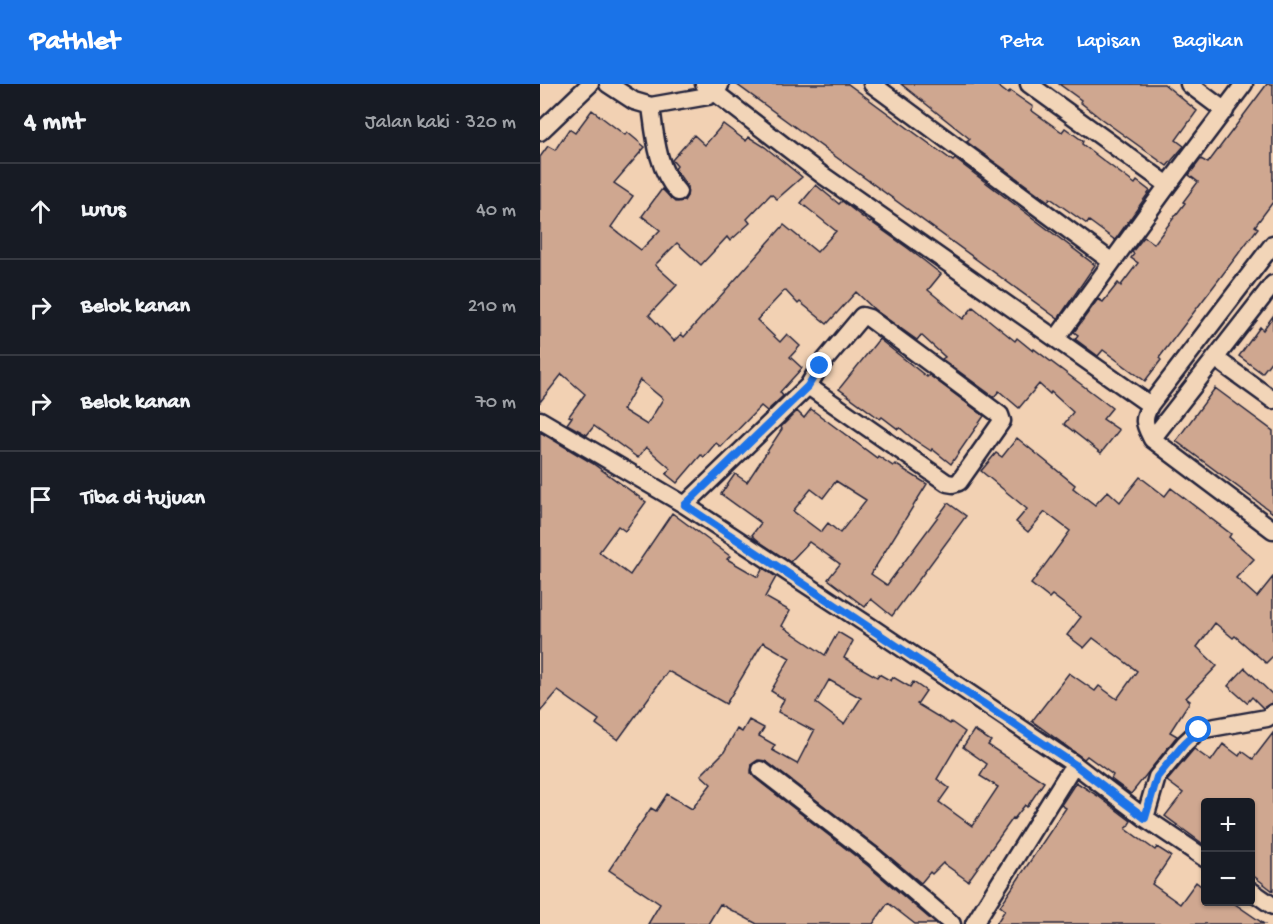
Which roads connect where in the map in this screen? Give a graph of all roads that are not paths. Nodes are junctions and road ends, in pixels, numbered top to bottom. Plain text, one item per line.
1 (590, 84) edge
2 (608, 84) edge
3 (872, 84) edge
4 (1029, 84) edge
5 (1189, 84) edge
6 (1244, 84) edge
7 (714, 87) edge
8 (651, 106) junction
9 (1225, 111) junction
10 (540, 132) edge
11 (1168, 185) junction
12 (678, 192) dead end
13 (1273, 244) edge
14 (1112, 262) junction
15 (1273, 284) edge
16 (1056, 339) junction
17 (1215, 358) junction
18 (808, 386) junction
19 (1273, 400) edge
20 (1150, 405) junction
21 (540, 420) edge
22 (1152, 439) junction
23 (685, 505) junction
24 (1273, 530) edge
25 (1273, 713) edge
26 (1074, 764) junction
27 (761, 770) dead end
28 (1145, 818) junction
29 (1201, 856) edge
30 (1255, 893) edge
31 (1273, 906) edge
32 (952, 924) edge
33 (974, 924) edge

1 - 10 street
2 - 8 street
3 - 14 street
4 - 11 street
5 - 9 street
6 - 9 street
7 - 8 street
7 - 16 street
8 - 12 street
9 - 11 street
11 - 14 street
13 - 20 street
14 - 16 street
15 - 17 street
16 - 20 street
17 - 19 street
17 - 22 street
18 - 18 street
18 - 23 street
20 - 22 street
21 - 23 street
22 - 24 street
23 - 26 street
25 - 28 street
26 - 28 street
26 - 33 street
27 - 32 street
28 - 29 street
30 - 31 street

